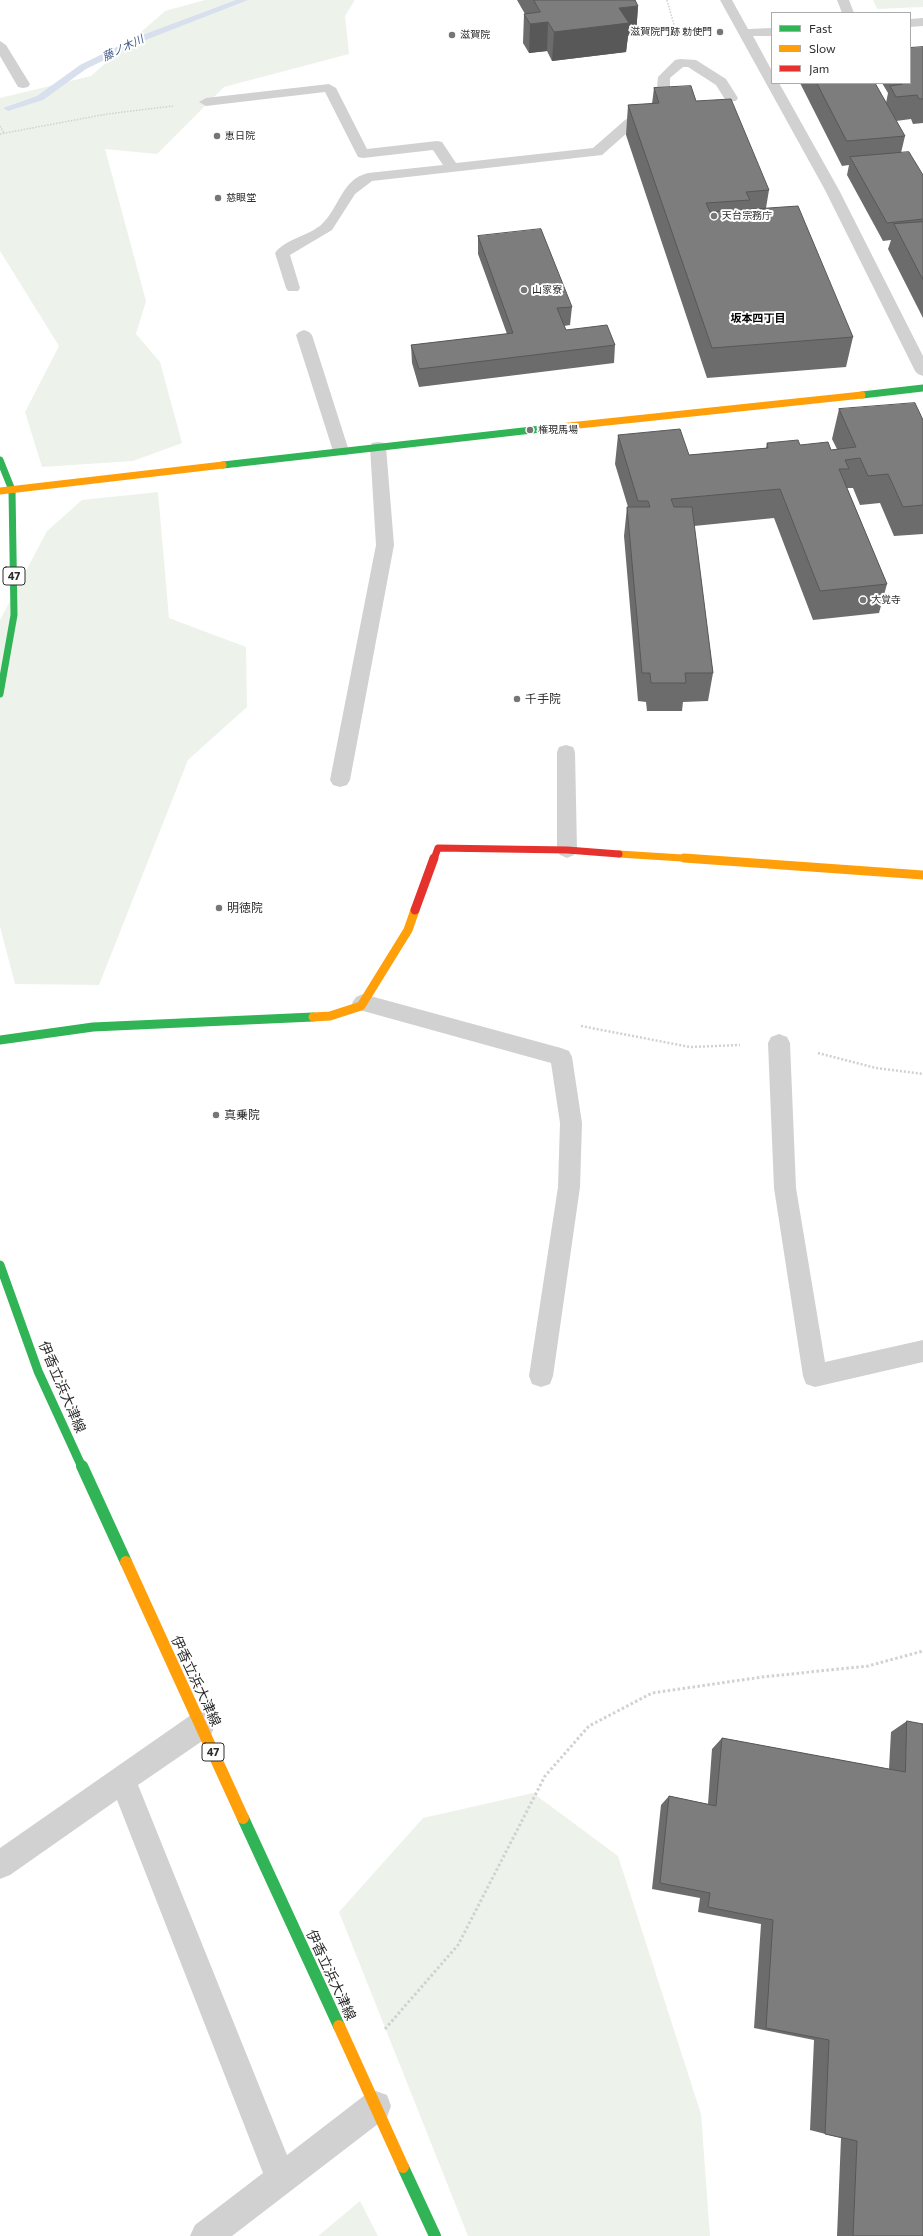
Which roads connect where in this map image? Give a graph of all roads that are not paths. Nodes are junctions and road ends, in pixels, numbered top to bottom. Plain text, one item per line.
1 (726, 0) edge
2 (843, 0) edge
3 (848, 12) edge
4 (923, 22) edge
5 (911, 23) edge
6 (771, 32) edge
7 (743, 34) junction
8 (0, 45) edge
9 (771, 83) edge
10 (23, 84) dead end
11 (772, 84) edge
12 (731, 98) edge
13 (206, 102) road end
14 (451, 167) junction
15 (292, 288) dead end
16 (304, 335) dead end
17 (923, 371) edge
18 (923, 388) edge
19 (378, 448) junction
20 (341, 451) junction
21 (0, 460) edge
22 (12, 490) junction
23 (0, 491) edge
24 (0, 694) edge
25 (566, 752) dead end
26 (340, 780) dead end
27 (567, 850) junction
28 (923, 875) edge
29 (363, 1003) junction
30 (0, 1040) edge
31 (779, 1043) road end
32 (0, 1265) edge
33 (923, 1351) edge
34 (541, 1376) dead end
35 (201, 1725) junction
36 (122, 1779) junction
37 (0, 1865) edge
38 (376, 2106) junction
39 (280, 2178) junction
40 (206, 2236) edge
41 (435, 2236) edge

1 - 7 street
2 - 3 street
4 - 5 street
6 - 7 street
7 - 9 street
8 - 10 street
11 - 17 street
12 - 14 street
13 - 14 street
14 - 15 street
16 - 20 street
18 - 19 street
19 - 20 street
19 - 26 street
20 - 22 street
21 - 22 street, 47
22 - 23 street
22 - 24 street, 47
25 - 27 street
27 - 28 street
27 - 29 street
29 - 30 street
29 - 34 street
31 - 33 street
32 - 35 street, 伊香立浜大津線 / 47
35 - 36 street
35 - 38 street, 伊香立浜大津線 / 47
36 - 37 street
36 - 39 street
38 - 39 street
38 - 41 street, 伊香立浜大津線 / 47
39 - 40 street

